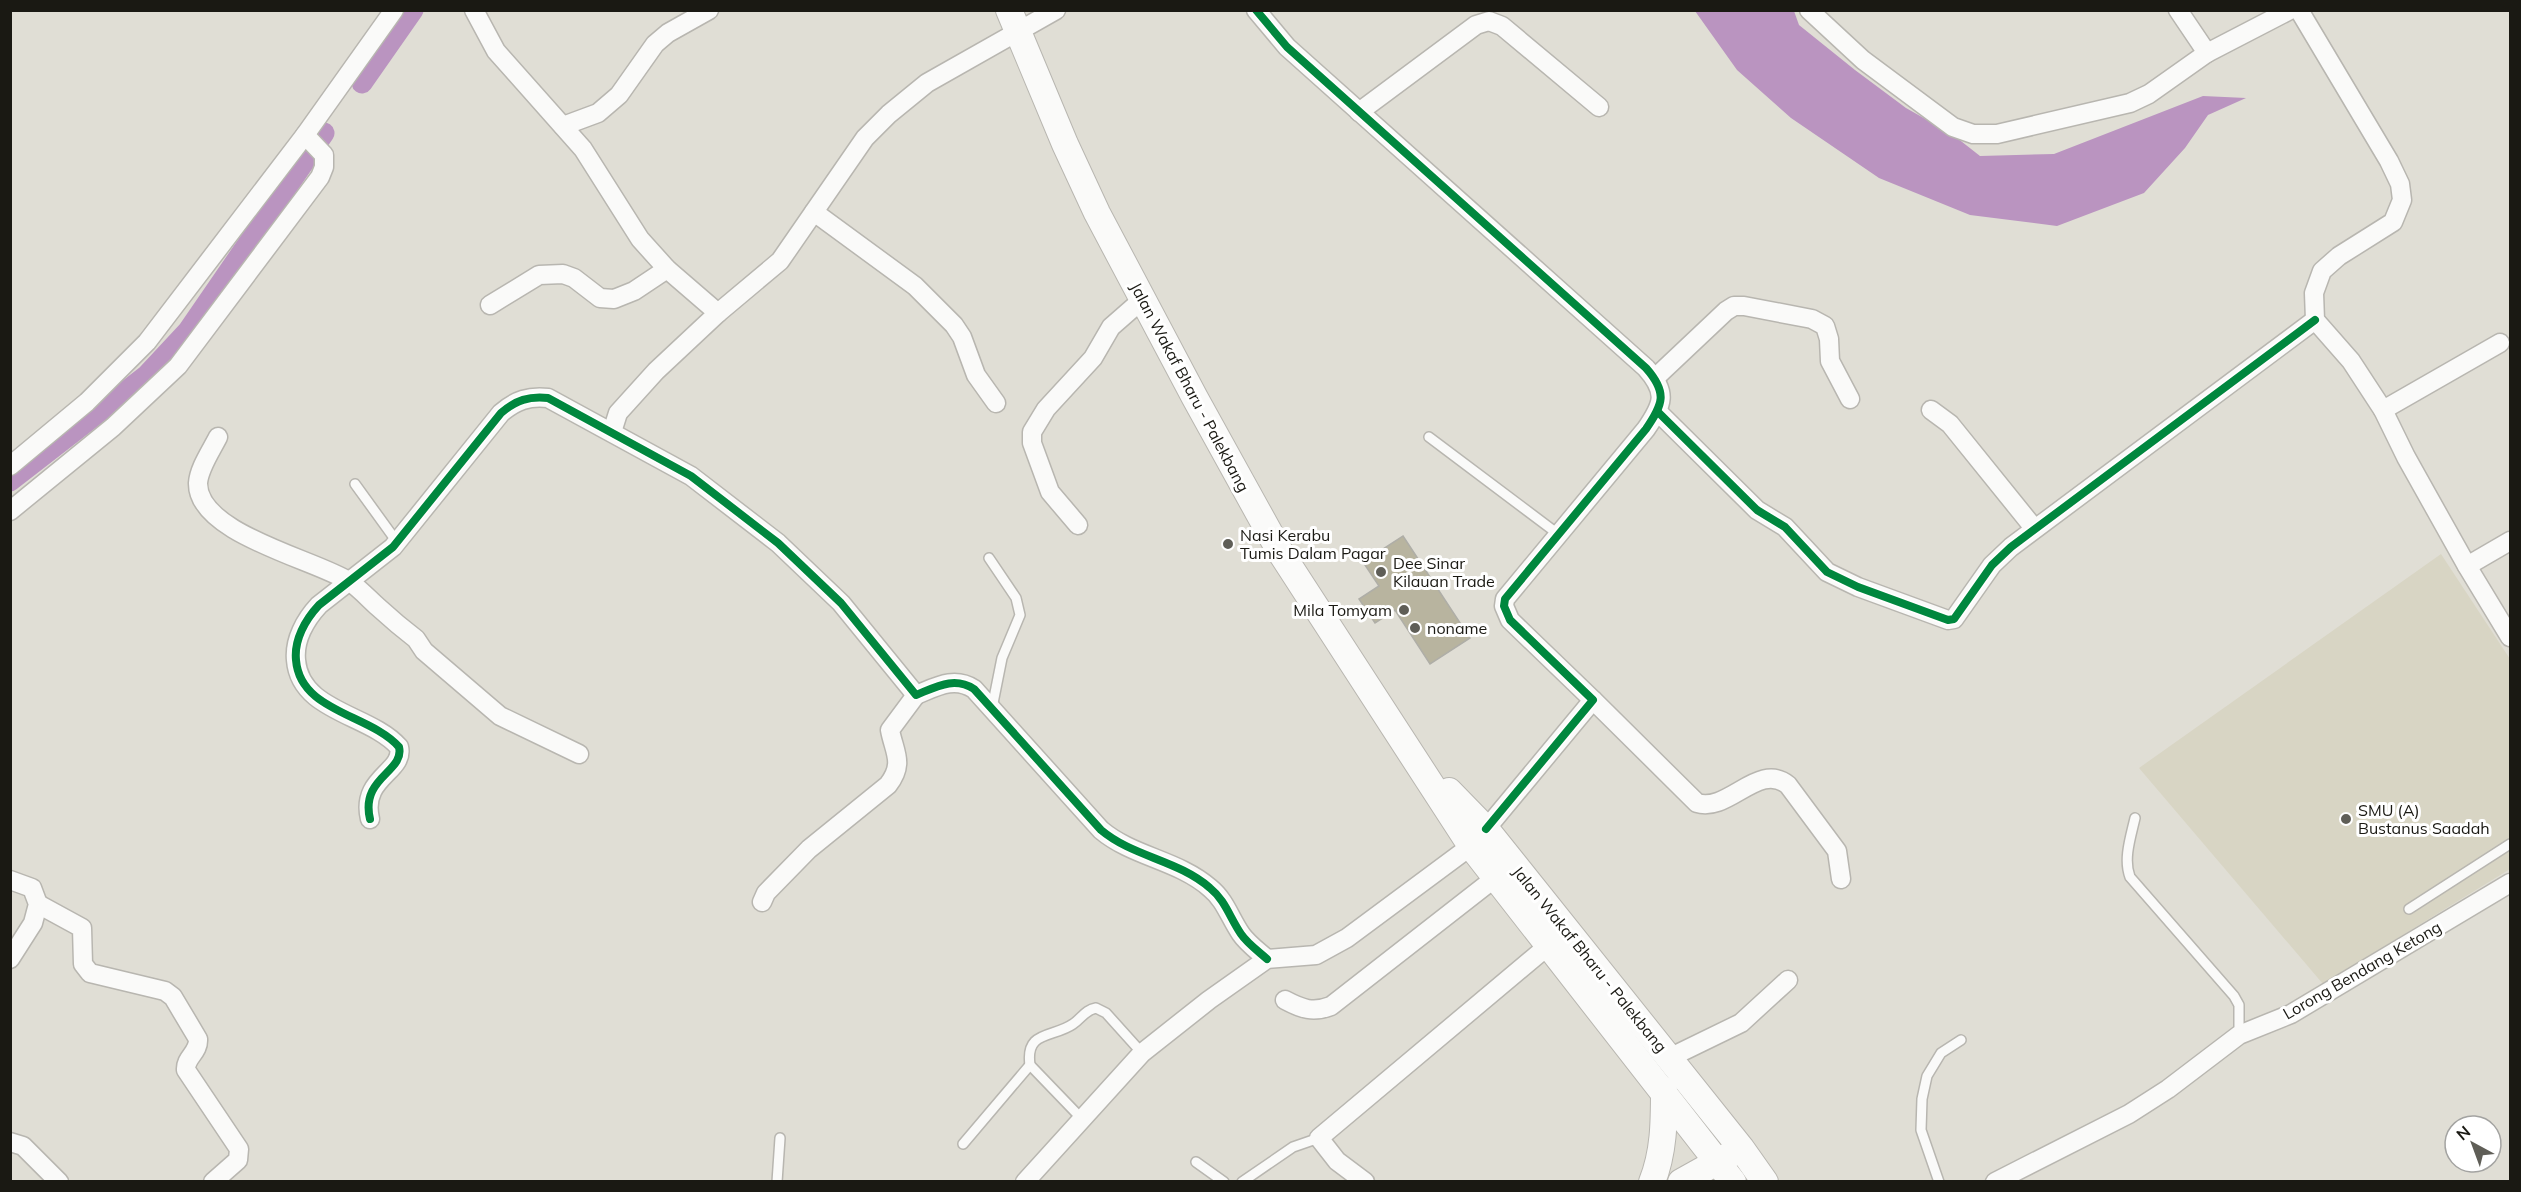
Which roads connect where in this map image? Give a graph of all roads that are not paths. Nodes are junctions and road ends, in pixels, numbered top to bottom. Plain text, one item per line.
1 (394, 10) edge
2 (474, 10) edge
3 (709, 10) edge
4 (1056, 10) edge
5 (1256, 10) edge
6 (1809, 10) edge
7 (2178, 10) edge
8 (2290, 10) edge
9 (2299, 10) edge
10 (1014, 22) edge
11 (2207, 53) junction
12 (1599, 106) dead end
13 (1359, 112) junction
14 (563, 126) junction
15 (305, 135) junction
16 (814, 212) junction
17 (667, 269) junction
18 (1143, 299) junction
19 (490, 305) dead end
20 (718, 313) junction
21 (2315, 320) junction
22 (2500, 343) dead end
23 (1655, 378) junction
24 (1850, 399) dead end
25 (996, 403) dead end
26 (1931, 410) dead end
27 (2383, 410) junction
28 (1658, 412) junction
29 (612, 432) junction
30 (218, 437) dead end
31 (1429, 437) dead end
32 (10, 466) edge
33 (355, 484) dead end
34 (10, 511) edge
35 (1078, 525) dead end
36 (2034, 528) junction
37 (1558, 534) junction
38 (2511, 541) edge
39 (397, 542) junction
40 (988, 558) dead end
41 (2467, 566) junction
42 (350, 582) junction
43 (2511, 637) edge
44 (916, 695) junction
45 (1593, 700) junction
46 (992, 710) junction
47 (579, 754) dead end
48 (2135, 818) dead end
49 (370, 819) dead end
50 (1479, 838) junction
51 (2511, 844) edge
52 (1495, 878) junction
53 (1841, 879) dead end
54 (10, 880) edge
55 (2511, 883) edge
56 (762, 902) dead end
57 (39, 904) junction
58 (2409, 909) dead end
59 (1549, 945) junction
60 (10, 959) edge
61 (1267, 959) junction
62 (1788, 980) dead end
63 (1285, 1000) dead end
64 (2239, 1035) junction
65 (1961, 1040) dead end
66 (1142, 1053) junction
67 (1669, 1058) junction
68 (1030, 1065) junction
69 (1664, 1090) junction
70 (1082, 1119) junction
71 (780, 1138) dead end
72 (1318, 1138) junction
73 (10, 1142) edge
74 (963, 1144) dead end
75 (1741, 1148) junction
76 (1719, 1161) junction
77 (1196, 1162) dead end
78 (1352, 1178) edge
79 (59, 1182) edge
80 (213, 1182) edge
81 (777, 1182) edge
82 (1025, 1182) edge
83 (1224, 1182) edge
84 (1242, 1182) edge
85 (1652, 1182) edge
86 (1681, 1182) edge
87 (1733, 1182) edge
88 (1765, 1182) edge
89 (1939, 1182) edge
90 (1995, 1182) edge

1 - 15 street
2 - 14 street
3 - 14 street
4 - 10 street
5 - 13 street
6 - 11 street
7 - 11 street
8 - 11 street
9 - 21 street
10 - 16 street
10 - 18 main road, Jalan Wakaf Bharu - Palekbang
12 - 13 street
13 - 23 street
14 - 17 street
15 - 32 street
15 - 34 street
16 - 20 street
16 - 25 street
17 - 19 street
17 - 20 street
18 - 35 street
18 - 50 main road, Jalan Wakaf Bharu - Palekbang
20 - 29 street
21 - 27 street
21 - 36 street
22 - 27 street
23 - 24 street
23 - 28 street
26 - 36 street
27 - 41 street
28 - 36 street
28 - 37 street
29 - 39 street
29 - 44 street
30 - 42 street
31 - 37 lane
33 - 39 lane
37 - 45 street
38 - 41 street
39 - 42 street
40 - 46 lane
41 - 43 street
42 - 47 street
42 - 49 street
44 - 46 street
44 - 56 street
45 - 50 street
45 - 53 street
46 - 61 street
48 - 64 lane
50 - 52 main road, Jalan Wakaf Bharu - Palekbang
50 - 61 street
50 - 67 main road, Jalan Wakaf Bharu - Palekbang
51 - 58 lane
52 - 59 main road, Jalan Wakaf Bharu - Palekbang
52 - 63 street
54 - 57 street
55 - 64 street, Lorong Bendang Ketong
57 - 60 street
57 - 80 street
59 - 69 main road, Jalan Wakaf Bharu - Palekbang
59 - 72 street
61 - 66 street
62 - 67 street
64 - 90 street, Lorong Bendang Ketong
65 - 89 lane
66 - 68 lane
66 - 70 street
67 - 75 main road, Jalan Wakaf Bharu - Palekbang
68 - 70 lane
68 - 74 lane
69 - 76 main road, Jalan Wakaf Bharu - Palekbang
69 - 85 main road
70 - 82 street
71 - 81 lane
72 - 78 street
72 - 84 lane
73 - 79 street
75 - 76 main road
75 - 88 main road, Jalan Wakaf Bharu - Palekbang
76 - 86 main road
76 - 87 main road, Jalan Wakaf Bharu - Palekbang
77 - 83 lane

